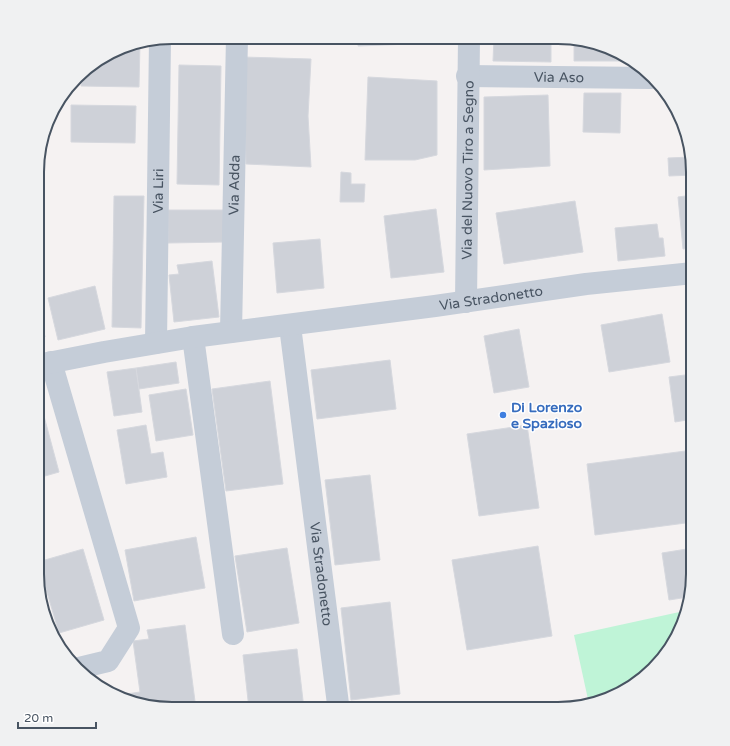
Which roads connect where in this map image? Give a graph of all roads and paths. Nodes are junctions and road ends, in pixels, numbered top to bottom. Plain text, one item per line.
1 (237, 44) edge
2 (469, 44) edge
3 (160, 45) edge
4 (467, 76) junction
5 (644, 78) edge
6 (686, 274) edge
7 (466, 302) junction
8 (290, 326) junction
9 (231, 332) junction
10 (193, 337) junction
11 (156, 343) junction
12 (45, 364) edge
13 (233, 634) dead end
14 (85, 667) edge
15 (338, 702) edge

1 - 9 street, Via Adda
2 - 4 street, Via del Nuovo Tiro a Segno
3 - 11 street, Via Liri
4 - 5 street, Via Aso
4 - 7 street, Via del Nuovo Tiro a Segno
6 - 7 street, Via Stradonetto
7 - 8 street, Via Stradonetto
8 - 9 street, Via Stradonetto
8 - 15 street, Via Stradonetto
9 - 10 street, Via Stradonetto
10 - 11 street, Via Stradonetto
10 - 13 street
11 - 12 street, Via Stradonetto
12 - 14 street, Via Stradonetto

